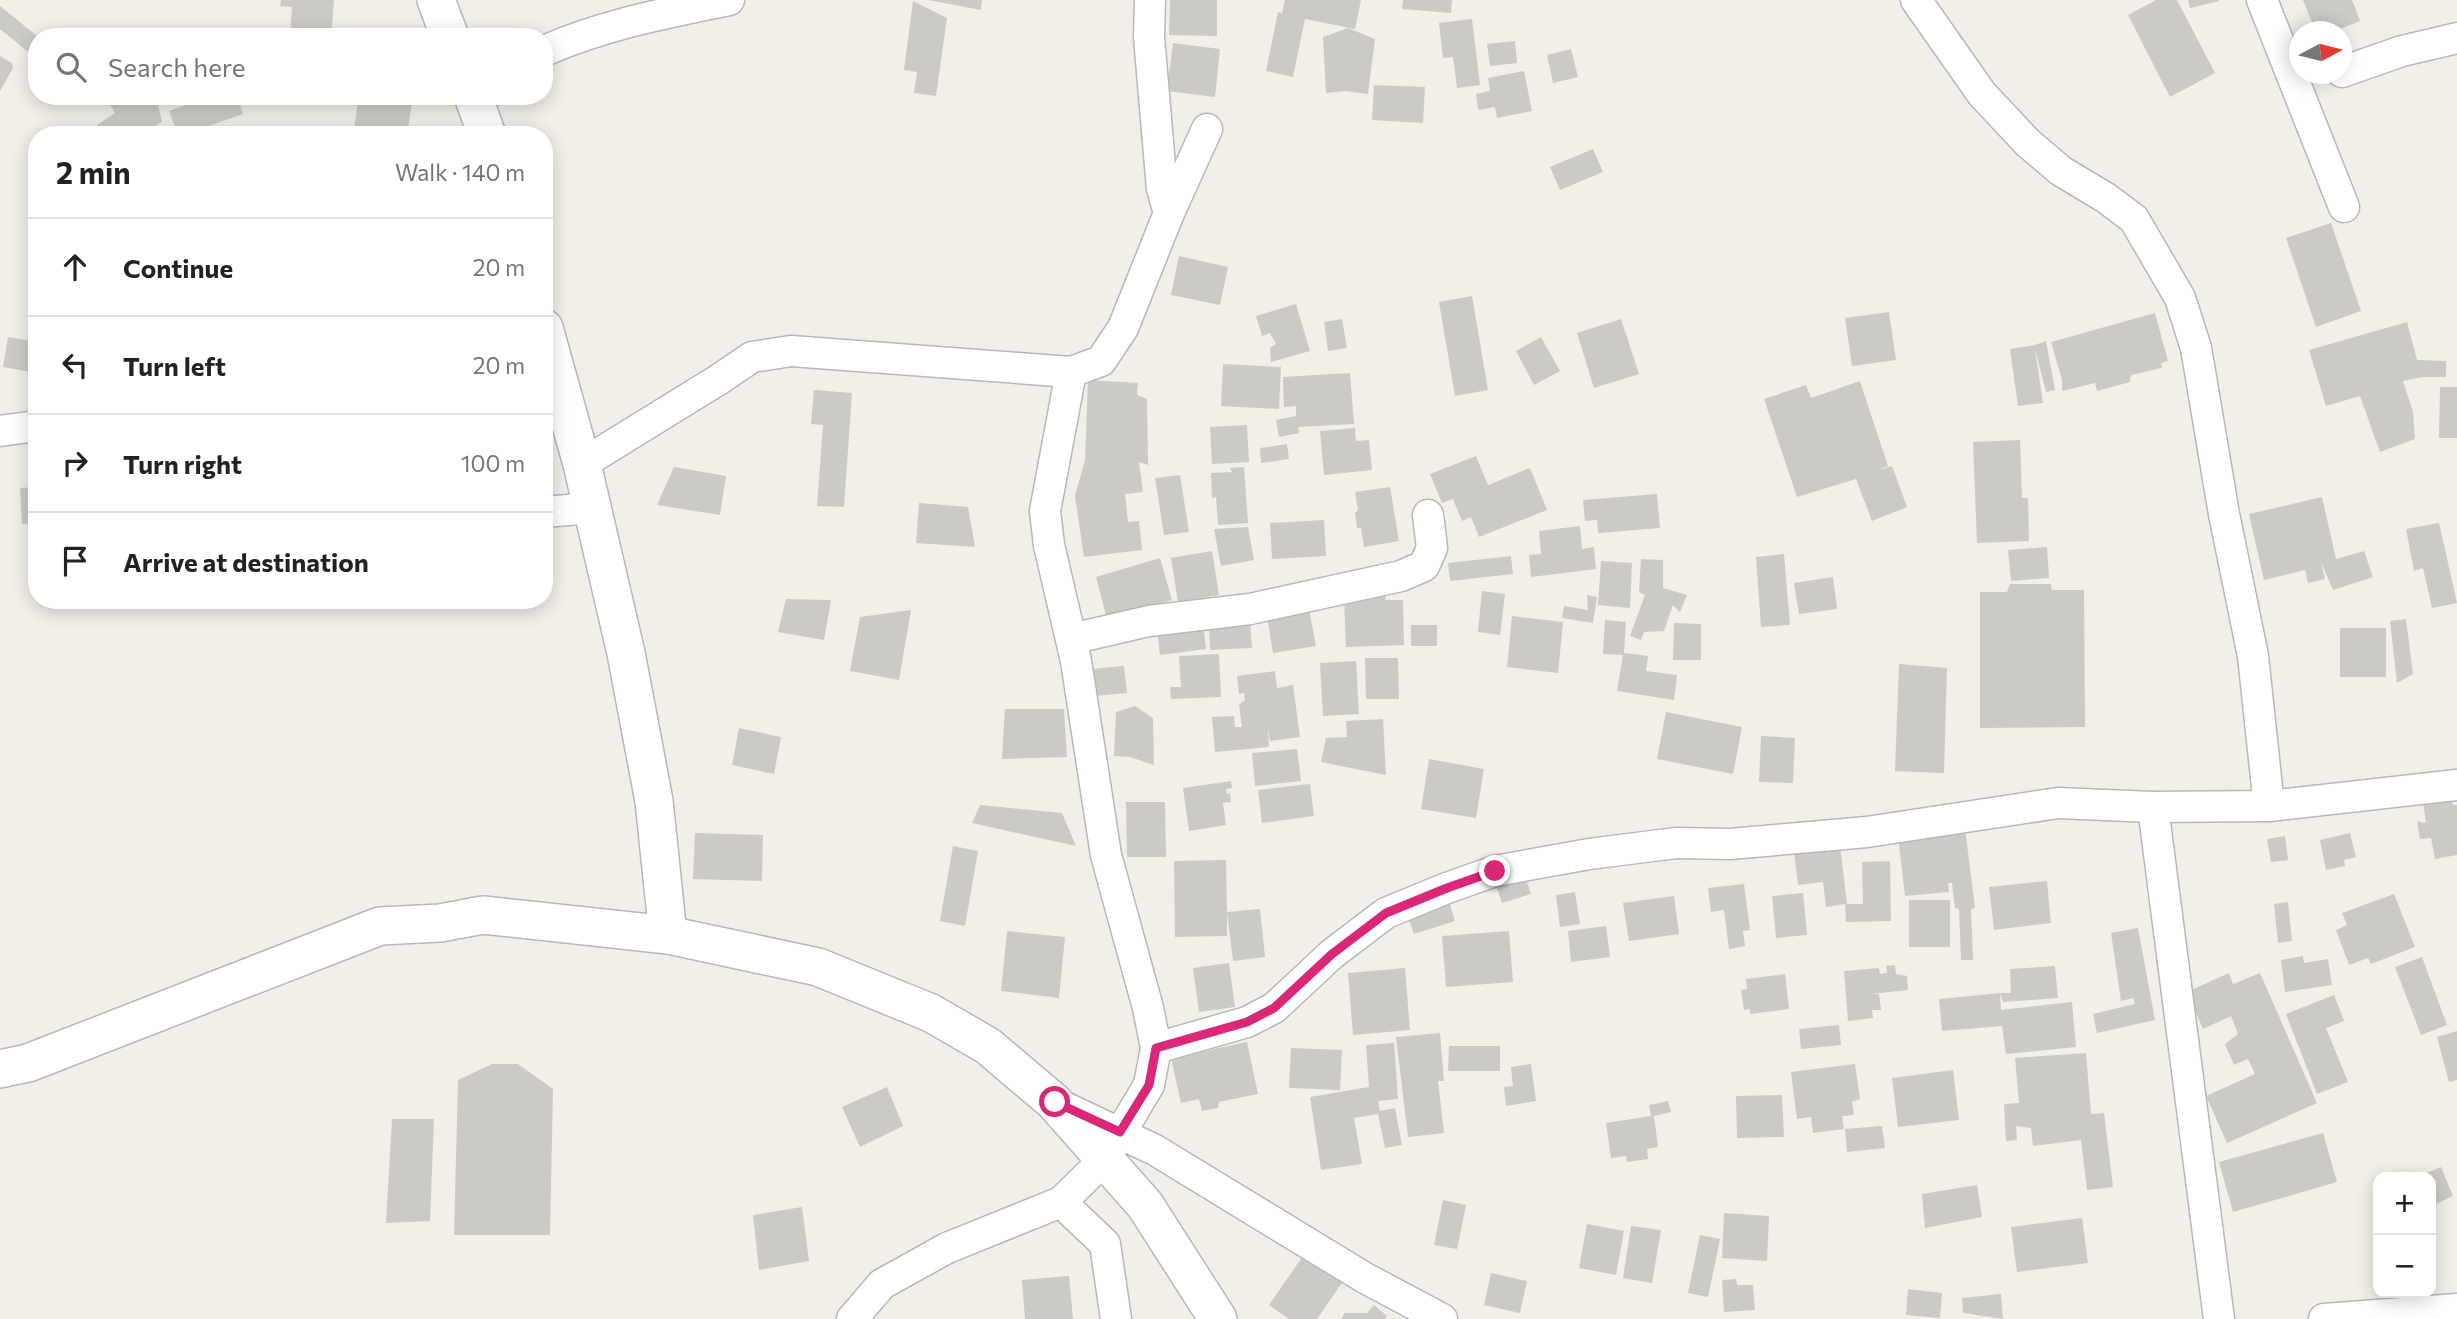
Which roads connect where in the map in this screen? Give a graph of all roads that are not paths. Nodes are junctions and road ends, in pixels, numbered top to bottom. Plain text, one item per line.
1 (436, 0) edge
2 (729, 0) edge
3 (1150, 0) edge
4 (1916, 0) edge
5 (2262, 0) edge
6 (447, 28) edge
7 (2457, 38) edge
8 (553, 47) edge
9 (2352, 69) edge
10 (2308, 84) edge
11 (2297, 88) junction
12 (476, 105) edge
13 (484, 126) edge
14 (1207, 129) dead end
15 (2344, 207) dead end
16 (1169, 213) junction
17 (553, 360) edge
18 (1071, 372) junction
19 (28, 427) edge
20 (0, 431) edge
21 (582, 464) junction
22 (592, 508) junction
23 (553, 511) edge
24 (1428, 515) dead end
25 (1071, 639) junction
26 (2457, 785) edge
27 (2269, 806) junction
28 (2153, 807) junction
29 (668, 934) junction
30 (1156, 1048) junction
31 (0, 1069) edge
32 (1112, 1146) junction
33 (1061, 1202) junction
34 (2457, 1309) edge
35 (852, 1319) edge
36 (1116, 1319) edge
37 (1218, 1319) edge
38 (1441, 1319) edge
39 (2219, 1319) edge
40 (2324, 1319) edge

1 - 6 street
2 - 8 street
3 - 16 street
4 - 27 street
5 - 11 street
7 - 9 street
10 - 11 street
11 - 15 street
12 - 13 street
14 - 16 street
16 - 18 street
17 - 21 street
18 - 21 street
18 - 25 street
19 - 20 street
21 - 22 street
22 - 23 street
22 - 29 street
24 - 25 street
25 - 30 street
26 - 27 street
27 - 28 street
28 - 30 street
28 - 39 street
29 - 31 street
29 - 32 street
30 - 32 street
32 - 33 street
32 - 37 street
32 - 38 street
33 - 35 street
33 - 36 street
34 - 40 street

